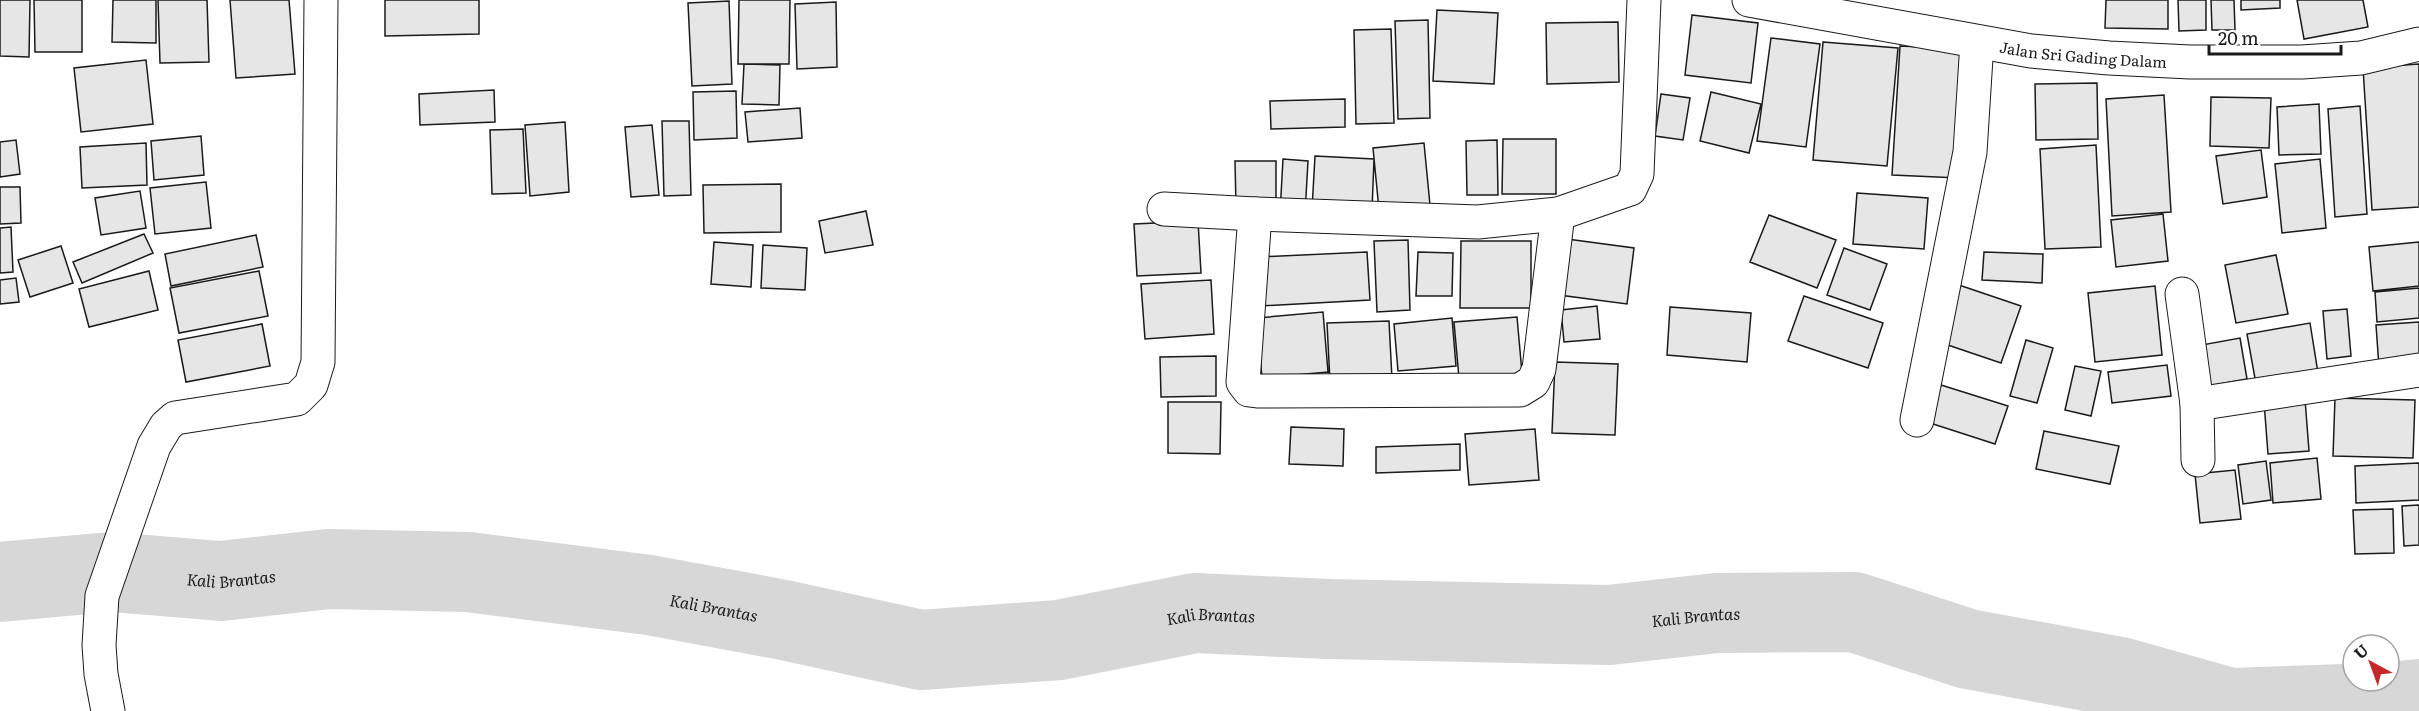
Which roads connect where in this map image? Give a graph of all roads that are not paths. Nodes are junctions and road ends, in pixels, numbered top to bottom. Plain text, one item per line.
1 (321, 0) edge
2 (1644, 0) edge
3 (1749, 0) edge
4 (1977, 42) junction
5 (2419, 44) edge
6 (1164, 209) dead end
7 (1255, 214) junction
8 (1558, 214) junction
9 (2182, 294) dead end
10 (2419, 370) edge
11 (2197, 404) junction
12 (1917, 420) dead end
13 (2198, 460) dead end
14 (108, 711) edge

1 - 14 street
2 - 8 street
3 - 4 street, Jalan Sri Gading Dalam
4 - 5 street, Jalan Sri Gading Dalam
4 - 12 street
6 - 7 street
7 - 8 street
7 - 8 street
9 - 11 street
10 - 11 street
11 - 13 street

